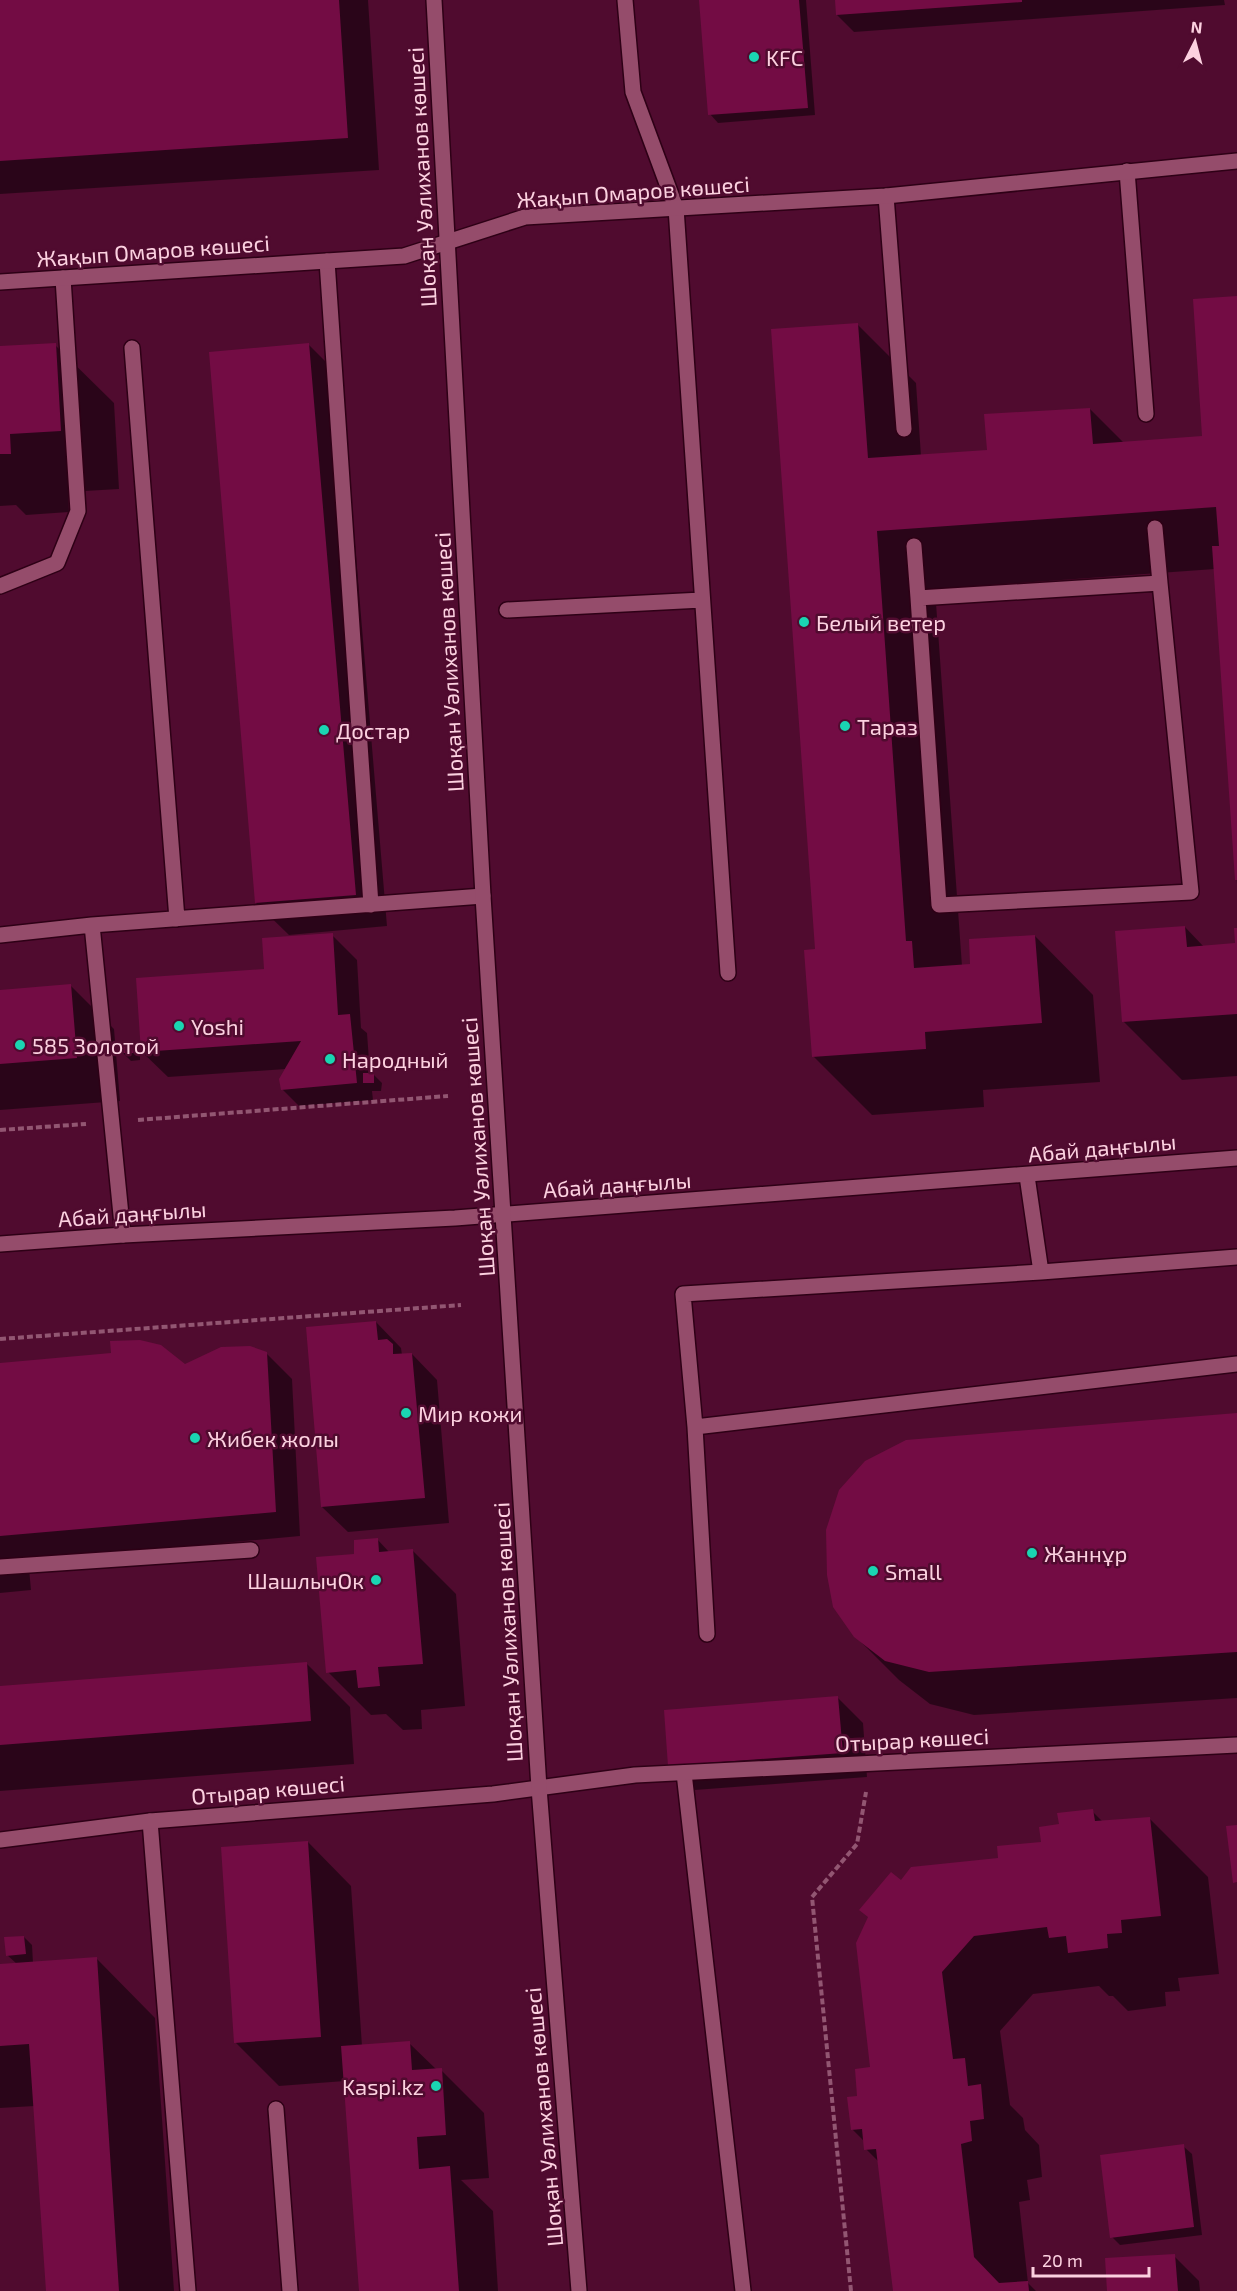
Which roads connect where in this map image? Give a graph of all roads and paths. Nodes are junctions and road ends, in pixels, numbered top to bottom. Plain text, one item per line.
1 (434, 0) edge
2 (625, 0) edge
3 (1237, 161) edge
4 (1127, 171) junction
5 (886, 196) junction
6 (676, 208) junction
7 (448, 243) junction
8 (327, 261) junction
9 (63, 278) junction
10 (0, 282) edge
11 (132, 348) dead end
12 (1146, 414) dead end
13 (904, 429) dead end
14 (1155, 528) dead end
15 (914, 546) dead end
16 (1160, 583) junction
17 (0, 586) edge
18 (918, 598) junction
19 (702, 600) junction
20 (507, 610) dead end
21 (483, 896) junction
22 (371, 905) junction
23 (177, 919) junction
24 (92, 926) junction
25 (0, 935) edge
26 (728, 973) dead end
27 (448, 1096) dead end
28 (111, 1122) junction
29 (0, 1130) edge
30 (1237, 1158) edge
31 (1027, 1176) junction
32 (504, 1215) junction
33 (123, 1235) junction
34 (0, 1244) edge
35 (1237, 1257) edge
36 (1041, 1272) junction
37 (461, 1305) dead end
38 (0, 1339) edge
39 (1237, 1364) edge
40 (695, 1427) junction
41 (251, 1550) dead end
42 (0, 1567) edge
43 (707, 1634) dead end
44 (1237, 1745) edge
45 (871, 1763) junction
46 (684, 1773) junction
47 (539, 1788) junction
48 (150, 1821) junction
49 (0, 1840) edge
50 (276, 2109) dead end
51 (188, 2291) edge
52 (290, 2291) edge
53 (579, 2291) edge
54 (744, 2291) edge
55 (851, 2291) edge

1 - 7 street, Шоқан Уәлиханов көшесі
2 - 6 street
3 - 4 street, Жақып Омаров көшесі
4 - 5 street, Жақып Омаров көшесі
4 - 12 street
5 - 6 street, Жақып Омаров көшесі
5 - 13 street
6 - 7 street, Жақып Омаров көшесі
6 - 19 street
7 - 8 street, Жақып Омаров көшесі
7 - 21 street, Шоқан Уәлиханов көшесі
8 - 9 street, Жақып Омаров көшесі
8 - 22 street
9 - 10 street, Жақып Омаров көшесі
9 - 17 street
11 - 23 street
14 - 16 street
15 - 18 street
16 - 18 street
16 - 18 street
19 - 20 street
19 - 26 street
21 - 22 street
21 - 32 street, Шоқан Уәлиханов көшесі
22 - 23 street
23 - 24 street
24 - 25 street
24 - 28 street
27 - 28 path
28 - 29 path
28 - 33 street
30 - 31 street, Абай даңғылы
31 - 32 street, Абай даңғылы
31 - 36 street
32 - 33 street, Абай даңғылы
32 - 47 street, Шоқан Уәлиханов көшесі
33 - 34 street, Абай даңғылы
35 - 36 street
36 - 40 street
37 - 38 path
39 - 40 street
40 - 43 street
41 - 42 street
44 - 45 street, Отырар көшесі
45 - 46 street, Отырар көшесі
45 - 55 path
46 - 47 street, Отырар көшесі
46 - 54 street
47 - 48 street, Отырар көшесі
47 - 53 street, Шоқан Уәлиханов көшесі
48 - 49 street, Отырар көшесі
48 - 51 street
50 - 52 street

